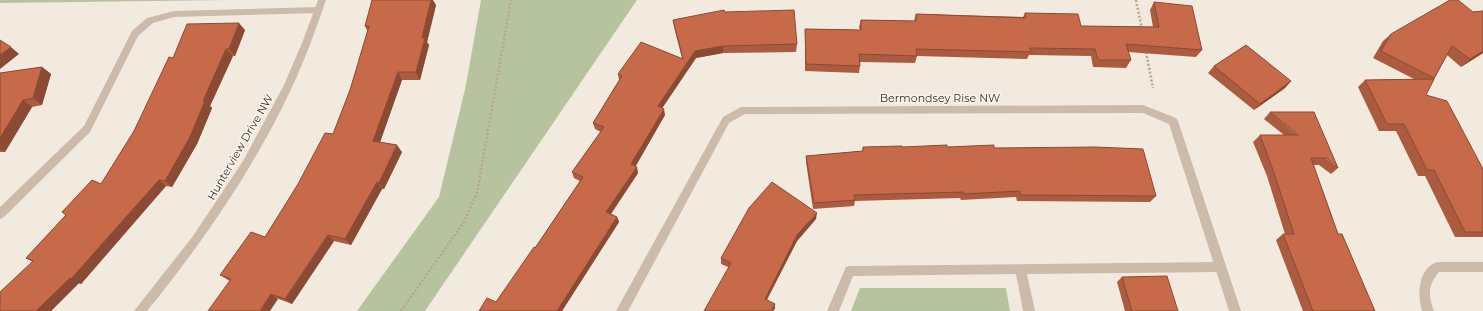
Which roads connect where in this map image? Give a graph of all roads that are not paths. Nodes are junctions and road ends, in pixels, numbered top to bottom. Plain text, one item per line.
1 (321, 5) edge
2 (0, 214) edge
3 (1220, 267) junction
4 (1483, 267) edge
5 (1021, 270) junction
6 (140, 311) edge
7 (622, 311) edge
8 (833, 311) edge
9 (1029, 311) edge
10 (1235, 311) edge
11 (1428, 311) edge

1 - 2 street
1 - 6 street, Hunterview Drive NW
3 - 5 street
3 - 7 street, Bermondsey Rise NW
3 - 10 street, Bermondsey Rise NW
4 - 11 street
5 - 8 street
5 - 9 street

